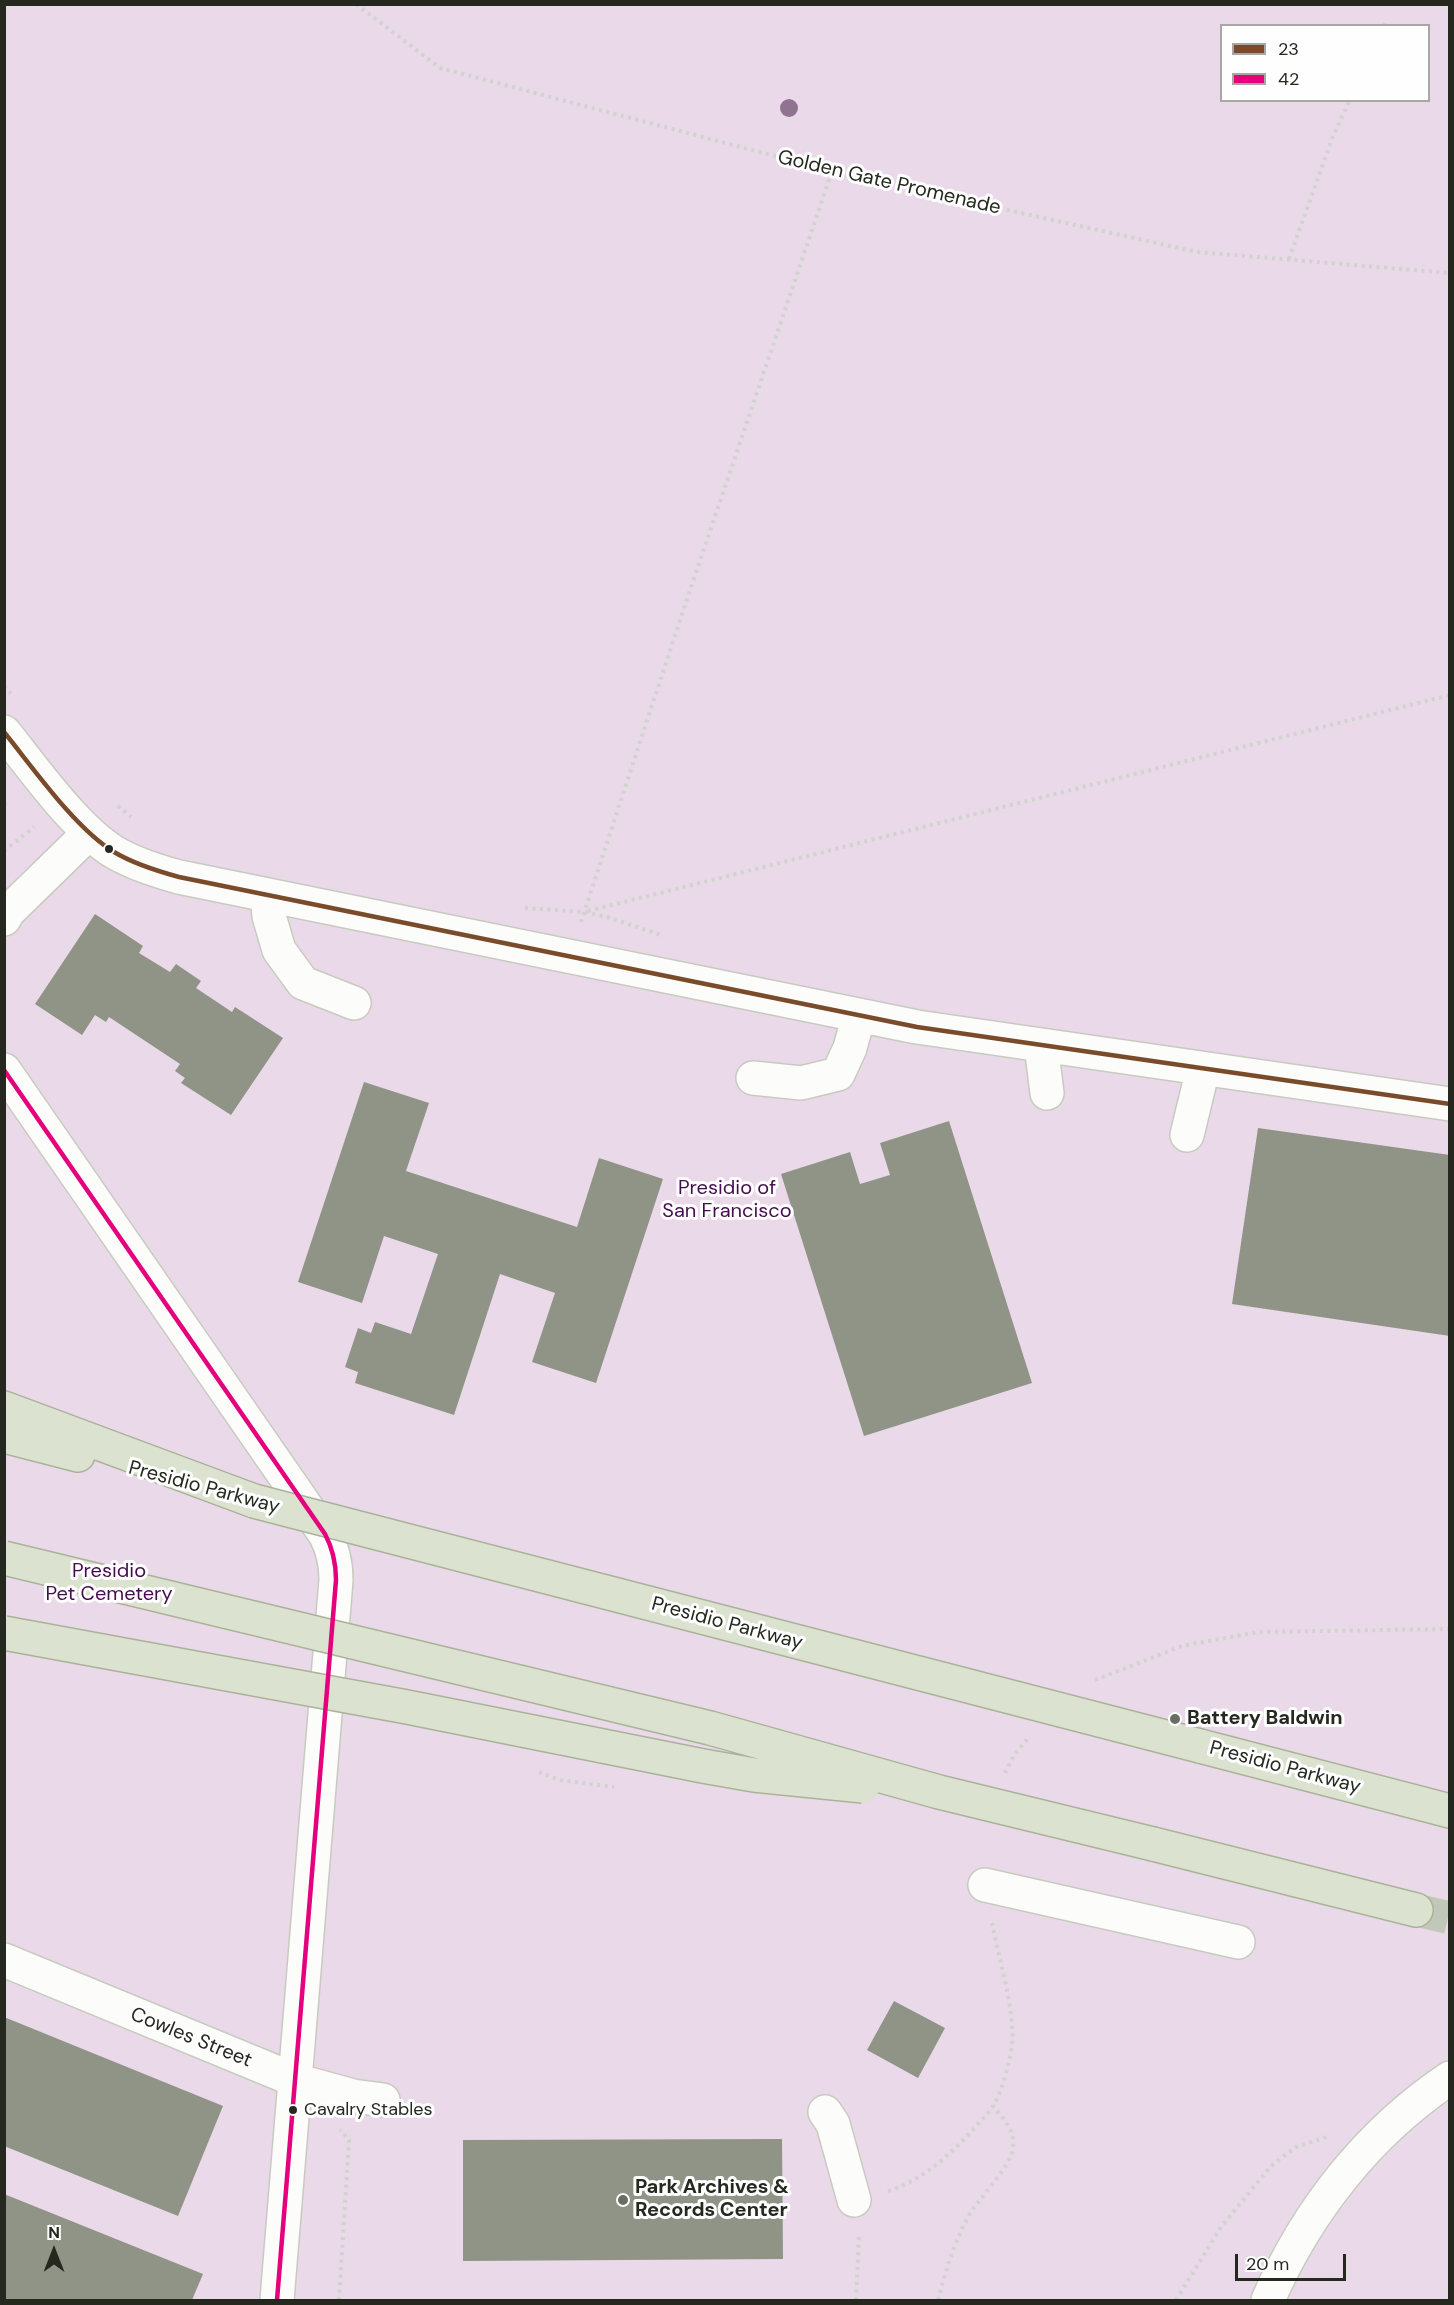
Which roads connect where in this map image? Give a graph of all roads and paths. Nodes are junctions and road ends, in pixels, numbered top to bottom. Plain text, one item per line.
1 (356, 4) edge
2 (1349, 102) edge
3 (832, 171) junction
4 (1289, 259) junction
5 (1449, 273) edge
6 (1449, 695) edge
7 (4, 732) edge
8 (10, 800) dead end
9 (4, 804) edge
10 (34, 827) dead end
11 (89, 833) junction
12 (4, 851) edge
13 (267, 895) junction
14 (522, 908) dead end
15 (584, 912) junction
16 (4, 919) edge
17 (578, 930) dead end
18 (667, 937) dead end
19 (354, 1002) dead end
20 (859, 1016) junction
21 (1041, 1045) junction
22 (1203, 1069) junction
23 (4, 1070) edge
24 (753, 1078) dead end
25 (1047, 1093) dead end
26 (1449, 1104) edge
27 (1187, 1135) dead end
28 (4, 1408) edge
29 (4, 1436) edge
30 (254, 1501) junction
31 (4, 1558) edge
32 (1449, 1629) edge
33 (4, 1633) edge
34 (1087, 1684) dead end
35 (1033, 1733) dead end
36 (1001, 1780) dead end
37 (939, 1792) junction
38 (1449, 1811) edge
39 (985, 1885) joint
40 (1416, 1910) tunnel mouth
41 (1238, 1942) dead end
42 (4, 1960) edge
43 (1449, 2078) edge
44 (295, 2080) junction
45 (383, 2100) dead end
46 (993, 2106) junction
47 (825, 2112) dead end
48 (336, 2126) dead end
49 (1332, 2135) dead end
50 (854, 2200) junction
51 (277, 2301) edge
52 (339, 2301) edge
53 (856, 2301) edge
54 (938, 2301) edge
55 (1176, 2301) edge
56 (1268, 2301) edge

1 - 3 path, Golden Gate Promenade
2 - 4 path
3 - 4 path, Golden Gate Promenade
3 - 15 path
4 - 5 path, Golden Gate Promenade
6 - 15 path
7 - 11 street
8 - 9 path
10 - 12 path
11 - 13 street
11 - 16 street
13 - 19 street
13 - 20 street
14 - 15 path
15 - 17 path
15 - 18 path
20 - 21 street
20 - 24 street
21 - 22 street
21 - 25 street
22 - 26 street
22 - 27 street
23 - 44 street
28 - 30 highway
29 - 30 highway, Presidio Parkway
30 - 38 highway, Presidio Parkway, bridge
31 - 37 highway, bridge
32 - 34 path
33 - 37 highway, bridge
35 - 36 path
37 - 40 highway, bridge
39 - 41 street
39 - 46 path
42 - 44 street, Cowles Street
43 - 56 street
44 - 45 street, Cowles Street
44 - 51 street
46 - 50 path
46 - 54 path
47 - 50 street
48 - 52 path
49 - 55 path
50 - 53 path

